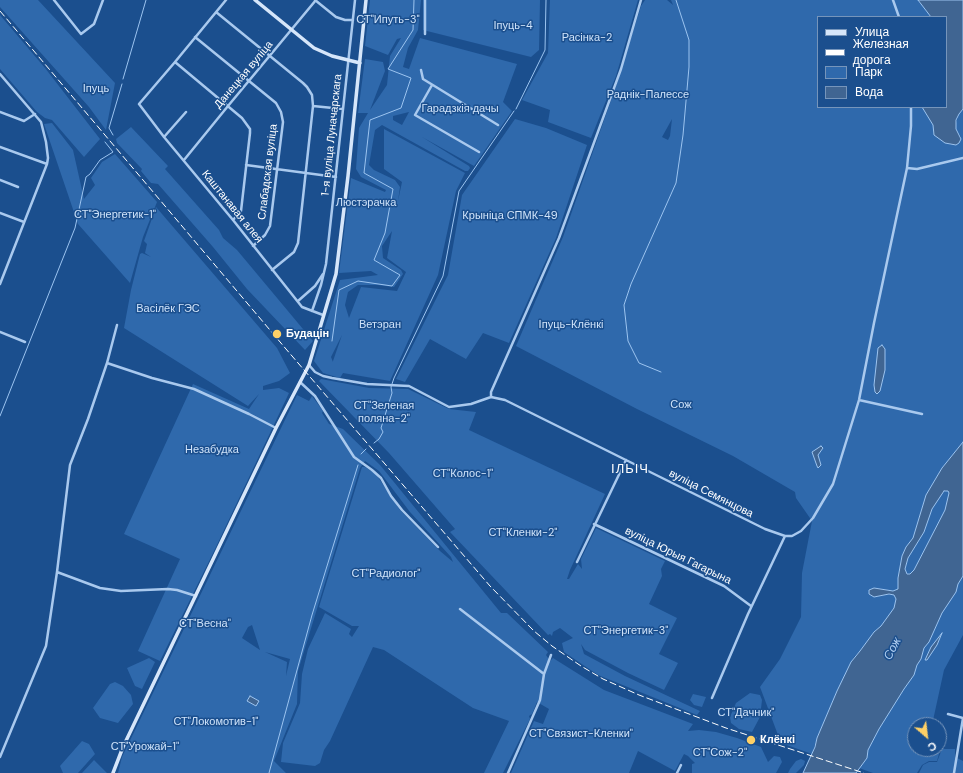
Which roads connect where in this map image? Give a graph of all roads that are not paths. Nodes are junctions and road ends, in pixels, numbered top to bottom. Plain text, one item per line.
1 (54, 0) edge
2 (103, 0) edge
3 (226, 0) edge
4 (256, 0) edge
5 (316, 0) edge
6 (355, 0) edge
7 (366, 0) edge
8 (425, 0) edge
9 (641, 0) edge
10 (893, 0) edge
11 (216, 12) junction
12 (899, 16) edge
13 (353, 20) junction
14 (292, 30) junction
15 (425, 34) dead end
16 (195, 37) junction
17 (270, 56) junction
18 (348, 61) junction
19 (175, 62) junction
20 (360, 63) junction
21 (421, 70) dead end
22 (0, 74) edge
23 (249, 81) junction
24 (432, 85) junction
25 (228, 106) junction
26 (313, 106) junction
27 (911, 108) edge
28 (343, 109) junction
29 (0, 112) edge
30 (186, 112) dead end
31 (35, 114) junction
32 (498, 125) dead end
33 (164, 137) junction
34 (0, 147) edge
35 (479, 152) dead end
36 (963, 158) edge
37 (184, 160) junction
38 (46, 164) junction
39 (246, 165) junction
40 (907, 168) junction
41 (276, 169) junction
42 (306, 172) junction
43 (336, 177) junction
44 (0, 180) edge
45 (18, 187) dead end
46 (0, 213) edge
47 (233, 220) junction
48 (24, 222) junction
49 (253, 246) junction
50 (272, 270) junction
51 (324, 271) junction
52 (0, 284) edge
53 (298, 301) junction
54 (312, 311) junction
55 (323, 315) junction
56 (118, 325) dead end
57 (0, 332) edge
58 (25, 342) dead end
59 (107, 363) junction
60 (308, 365) junction
61 (300, 381) junction
62 (491, 397) junction
63 (859, 400) junction
64 (922, 414) dead end
65 (276, 428) junction
66 (626, 460) junction
67 (594, 524) junction
68 (785, 536) junction
69 (438, 547) dead end
70 (577, 562) dead end
71 (57, 572) junction
72 (196, 596) junction
73 (752, 606) junction
74 (460, 609) dead end
75 (551, 655) dead end
76 (544, 674) junction
77 (712, 698) dead end
78 (948, 714) dead end
79 (963, 718) edge
80 (0, 757) edge
81 (681, 764) dead end
82 (113, 773) edge
83 (508, 773) edge
84 (677, 773) edge
85 (954, 773) edge

1 - 2 street
3 - 11 street
4 - 14 street
5 - 13 street
5 - 14 street, Данецкая вуліца
6 - 13 street, 1-я вуліца Луначарскага
7 - 20 street
8 - 15 street
9 - 62 street
10 - 12 street
11 - 16 street
11 - 17 street
13 - 18 street, 1-я вуліца Луначарскага
14 - 17 street, Данецкая вуліца
14 - 18 street
16 - 19 street
16 - 23 street, Слабадская вуліца
17 - 23 street, Данецкая вуліца
17 - 26 street
18 - 20 street
18 - 28 street, 1-я вуліца Луначарскага
19 - 25 street
19 - 33 street, Каштанавая алея
20 - 55 street
21 - 24 street
22 - 31 street
23 - 25 street, Данецкая вуліца
23 - 41 street, Слабадская вуліца
24 - 32 street
24 - 35 street
25 - 37 street, Данецкая вуліца
25 - 39 street
26 - 28 street
26 - 42 street
27 - 40 street
28 - 43 street, 1-я вуліца Луначарскага
29 - 31 street
30 - 33 street
31 - 38 street
33 - 37 street, Каштанавая алея
34 - 38 street
36 - 40 street
37 - 47 street, Каштанавая алея
38 - 48 street
39 - 41 street
39 - 47 street
40 - 63 street
41 - 42 street
41 - 49 street, Слабадская вуліца
42 - 43 street
42 - 50 street
43 - 51 street, 1-я вуліца Луначарскага
44 - 45 street
46 - 48 street
47 - 49 street, Каштанавая алея
48 - 52 street
49 - 50 street, Каштанавая алея
50 - 53 street, Каштанавая алея
51 - 53 street
51 - 54 street, 1-я вуліца Луначарскага
53 - 54 street, Каштанавая алея
54 - 55 street, Каштанавая алея
55 - 60 street
56 - 59 street
57 - 58 street
59 - 65 street
59 - 71 street
60 - 61 street
60 - 62 street
61 - 65 street
61 - 69 street
62 - 66 street, вуліца Семянцова
63 - 64 street
63 - 68 street
65 - 72 street
66 - 67 street
66 - 68 street, вуліца Семянцова
67 - 70 street
67 - 73 street, вуліца Юрыя Гагарына
68 - 73 street
71 - 72 street
71 - 80 street
72 - 82 street
73 - 77 street
74 - 76 street
75 - 76 street
76 - 83 street
78 - 79 street
79 - 85 street
81 - 84 street

